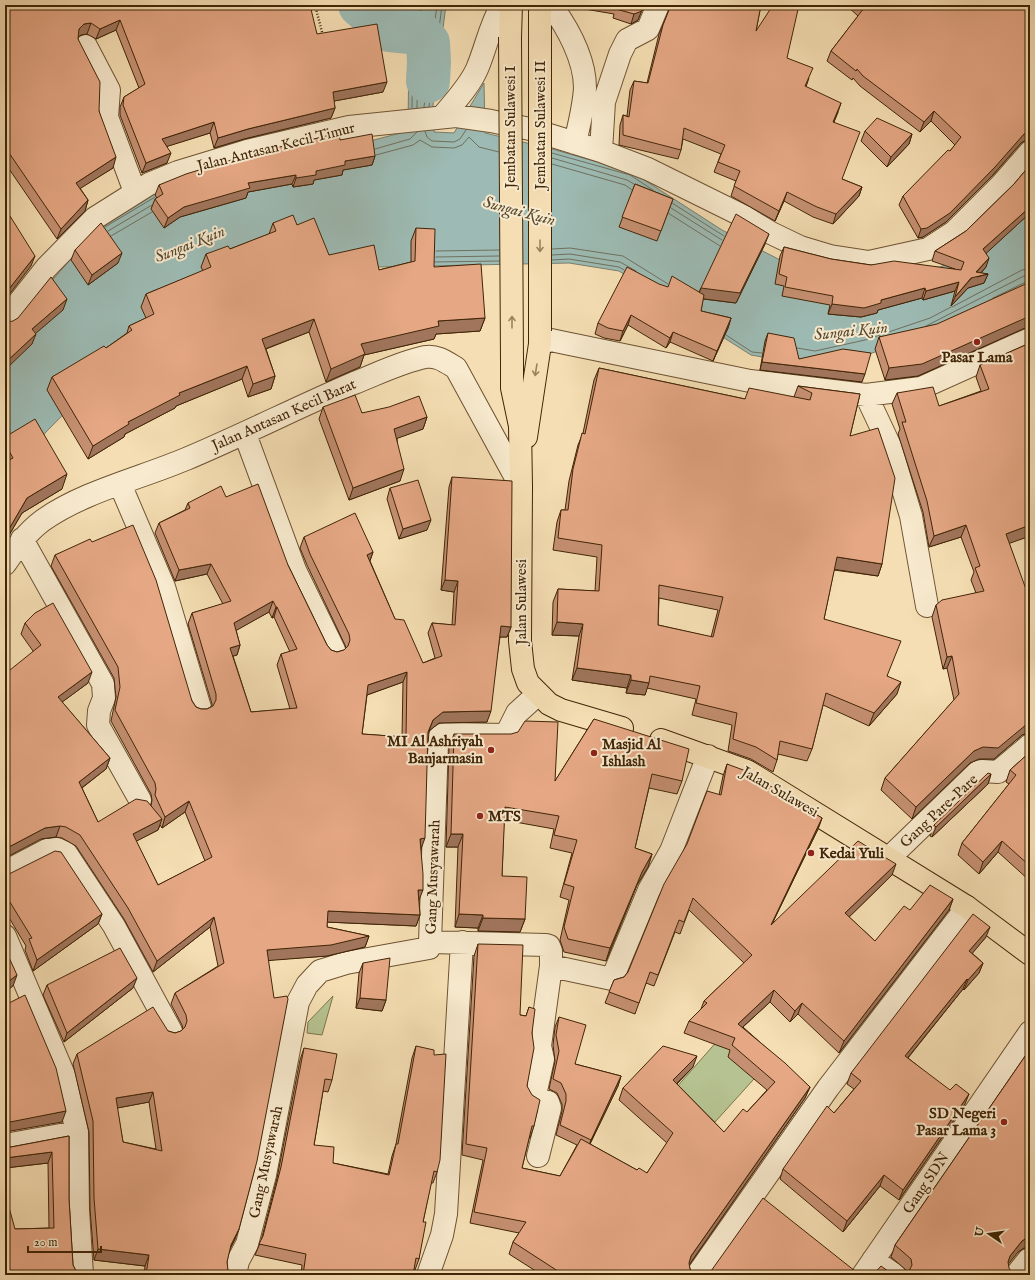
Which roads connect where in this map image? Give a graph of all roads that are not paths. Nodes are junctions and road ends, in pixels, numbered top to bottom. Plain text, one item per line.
1 (502, 5) edge
2 (511, 5) edge
3 (540, 5) edge
4 (551, 5) edge
5 (658, 5) edge
6 (568, 32) junction
7 (541, 36) junction
8 (86, 46) dead end
9 (445, 117) junction
10 (575, 143) junction
11 (601, 151) junction
12 (1030, 152) edge
13 (135, 192) junction
14 (5, 320) edge
15 (540, 337) junction
16 (1030, 340) edge
17 (512, 361) joint
18 (866, 395) junction
19 (245, 434) junction
20 (521, 479) junction
21 (120, 484) junction
22 (22, 539) junction
23 (5, 564) edge
24 (927, 606) dead end
25 (334, 650) edge
26 (538, 694) junction
27 (200, 708) edge
28 (1030, 745) edge
29 (708, 756) junction
30 (140, 800) edge
31 (889, 858) junction
32 (5, 872) edge
33 (967, 907) junction
34 (5, 938) edge
35 (430, 942) junction
36 (462, 942) junction
37 (1030, 954) edge
38 (551, 966) junction
39 (171, 1031) edge
40 (1030, 1032) edge
41 (77, 1132) junction
42 (5, 1145) edge
43 (538, 1156) dead end
44 (868, 1268) edge
45 (82, 1275) edge
46 (235, 1275) edge
47 (428, 1275) edge
48 (697, 1275) edge
49 (895, 1275) edge

1 - 9 street
17 -> 2 main road, Jembatan Sulawesi I, bridge
3 - 7 main road, Jembatan Sulawesi II
4 - 6 street
5 - 11 street
6 - 7 street
6 - 10 street
7 -> 15 main road, Jembatan Sulawesi II, bridge
8 - 13 street
9 - 10 street, Jalan Antasan Kecil Timur
9 - 13 street, Jalan Antasan Kecil Timur
10 - 11 street, Jalan Antasan Kecil Timur
11 - 12 street, Jalan Antasan Kecil Timur
13 - 14 street, Jalan Antasan Kecil Timur
15 - 18 street
15 -> 20 main road, Jalan Sulawesi
16 - 18 street
17 - 20 main road, Jalan Sulawesi
18 - 24 street
19 - 20 street, Jalan Antasan Kecil Barat
19 - 21 street, Jalan Antasan Kecil Barat
19 - 25 street
20 - 26 main road, Jalan Sulawesi
21 - 22 street, Jalan Antasan Kecil Barat
21 - 27 street
22 - 23 street, Jalan Antasan Kecil Barat
22 - 30 street
26 - 29 main road, Jalan Sulawesi
26 - 35 street, Gang Musyawarah
28 - 31 street, Gang Pare-Pare
29 - 31 main road, Jalan Sulawesi
29 - 38 street
31 - 33 main road, Jalan Sulawesi
32 - 39 street
33 - 37 main road, Jalan Sulawesi
33 - 48 street
34 - 41 street
35 - 36 street
35 - 46 street, Gang Musyawarah
36 - 38 street
36 - 47 street
38 - 43 street
40 - 44 street, Gang SDN
41 - 42 street
41 - 45 street
44 - 49 street

